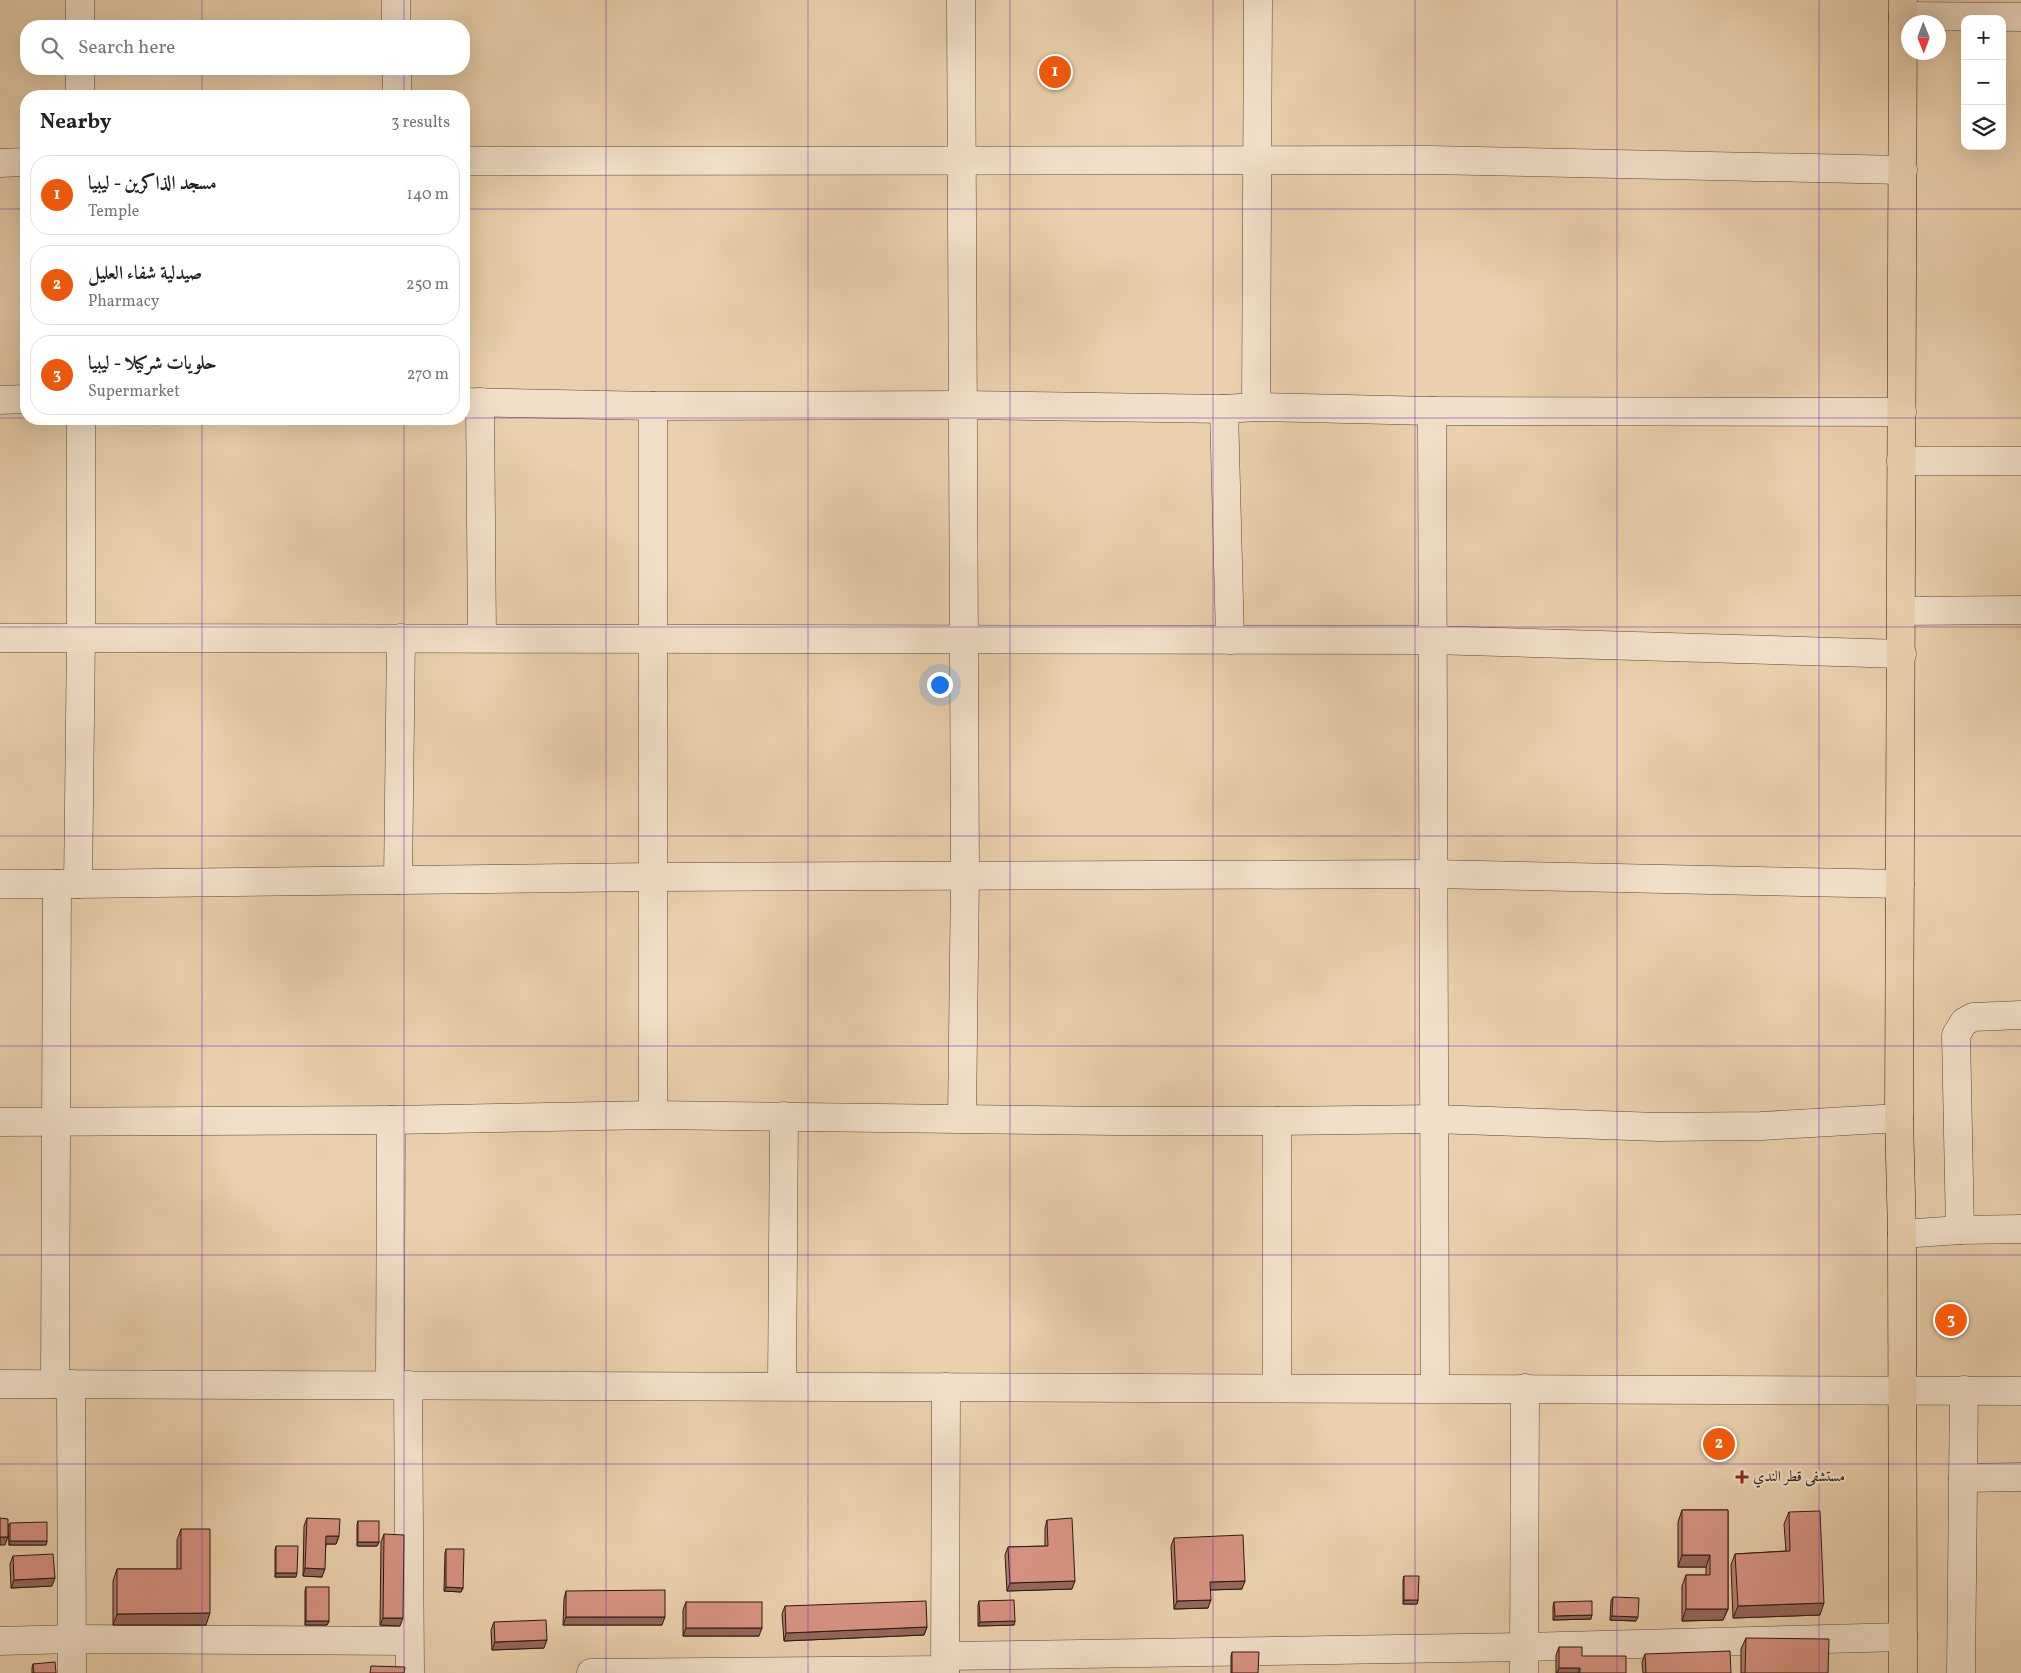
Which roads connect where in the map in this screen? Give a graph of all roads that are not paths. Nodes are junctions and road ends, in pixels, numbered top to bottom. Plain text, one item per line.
1 (80, 0) edge
2 (396, 0) edge
3 (960, 0) edge
4 (1258, 0) edge
5 (1903, 8) edge
6 (2021, 17) edge
7 (80, 20) edge
8 (396, 20) edge
9 (80, 75) edge
10 (397, 75) edge
11 (80, 90) edge
12 (397, 90) edge
13 (962, 160) junction
14 (1257, 160) junction
15 (0, 162) edge
16 (20, 162) edge
17 (470, 162) edge
18 (1903, 170) junction
19 (20, 399) edge
20 (0, 400) edge
21 (472, 402) edge
22 (962, 405) junction
23 (653, 406) junction
24 (1256, 408) junction
25 (1224, 410) junction
26 (1432, 411) junction
27 (1902, 412) junction
28 (81, 425) edge
29 (1901, 461) junction
30 (2021, 461) edge
31 (2021, 610) edge
32 (1902, 611) junction
33 (81, 637) junction
34 (0, 638) edge
35 (401, 638) junction
36 (482, 638) junction
37 (652, 638) junction
38 (964, 639) junction
39 (1230, 640) junction
40 (1432, 640) junction
41 (1902, 654) junction
42 (1433, 874) junction
43 (965, 875) junction
44 (652, 877) junction
45 (398, 880) junction
46 (0, 884) edge
47 (68, 884) junction
48 (1900, 884) junction
49 (2021, 1015) edge
50 (653, 1115) junction
51 (784, 1116) junction
52 (962, 1118) junction
53 (1899, 1118) junction
54 (1434, 1119) junction
55 (391, 1120) junction
56 (1277, 1121) junction
57 (0, 1122) edge
58 (55, 1122) junction
59 (2021, 1229) edge
60 (1960, 1230) junction
61 (1902, 1234) junction
62 (0, 1384) edge
63 (63, 1384) junction
64 (399, 1384) junction
65 (782, 1386) junction
66 (946, 1386) junction
67 (1277, 1388) junction
68 (1435, 1388) junction
69 (1525, 1388) junction
70 (1964, 1390) junction
71 (2021, 1391) edge
72 (1902, 1392) junction
73 (2021, 1477) edge
74 (1963, 1478) junction
75 (1903, 1637) junction
76 (72, 1638) junction
77 (0, 1641) edge
78 (409, 1641) junction
79 (1524, 1660) edge
80 (1270, 1662) edge
81 (945, 1666) edge
82 (72, 1673) edge
83 (410, 1673) edge
84 (590, 1673) edge
85 (1903, 1673) edge
86 (1961, 1673) edge

1 - 7 street
2 - 8 street
3 - 13 street
4 - 14 street
5 - 6 street
5 - 18 highway
9 - 11 street
10 - 12 street
13 - 14 street
13 - 17 street
13 - 22 street
14 - 18 street
14 - 24 street
15 - 16 street
18 - 27 highway
19 - 20 street
21 - 23 street
21 - 36 street
22 - 23 street
22 - 25 street
22 - 38 street
23 - 37 street
24 - 25 street
24 - 26 street
25 - 39 street
26 - 27 street
26 - 40 street
27 - 29 highway
28 - 33 street
29 - 30 street
29 - 32 highway
31 - 32 street
32 - 41 highway
33 - 34 street
33 - 35 street
33 - 47 street
35 - 36 street
35 - 45 street
36 - 37 street
37 - 38 street
37 - 44 street
38 - 39 street
38 - 43 street
39 - 40 street
40 - 41 street
40 - 42 street
41 - 48 highway
42 - 43 street
42 - 48 street
42 - 54 street
43 - 44 street
43 - 52 street
44 - 45 street
44 - 50 street
45 - 47 street
46 - 47 street
47 - 58 street
48 - 53 highway
49 - 60 street
50 - 51 street
50 - 55 street
51 - 52 street
51 - 65 street
52 - 56 street
53 - 54 street
53 - 61 highway
54 - 56 street
54 - 68 street
55 - 58 street
55 - 64 street
56 - 67 street
57 - 58 street
58 - 63 street
59 - 60 street
60 - 61 street
61 - 72 highway
62 - 63 street
63 - 64 street
63 - 76 street
64 - 65 street
64 - 78 street
65 - 66 street
66 - 67 street
66 - 81 street
67 - 68 street
68 - 69 street
69 - 72 street
69 - 79 street
70 - 71 street
70 - 72 street
70 - 74 street
72 - 75 highway
73 - 74 street
74 - 86 street
75 - 79 street
75 - 85 highway
76 - 77 street
76 - 78 street
76 - 82 street
78 - 83 street
79 - 80 street
80 - 81 street
81 - 84 street

